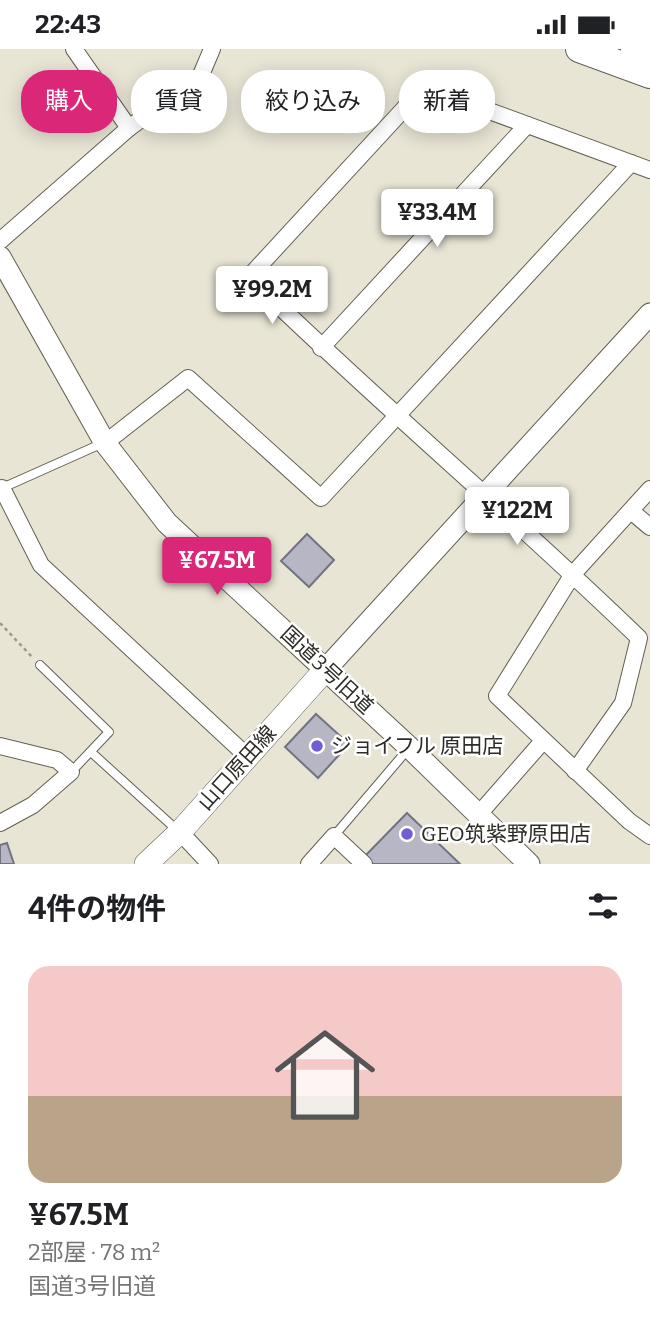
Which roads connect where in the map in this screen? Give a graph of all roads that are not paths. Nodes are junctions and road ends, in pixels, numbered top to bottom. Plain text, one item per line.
1 (74, 49) edge
2 (212, 49) edge
3 (579, 49) edge
4 (634, 49) edge
5 (650, 55) edge
6 (650, 75) edge
7 (527, 125) junction
8 (129, 128) junction
9 (631, 163) junction
10 (650, 170) edge
11 (0, 241) edge
12 (2, 269) edge
13 (650, 314) edge
14 (321, 348) junction
15 (397, 417) junction
16 (104, 443) junction
17 (1, 489) edge
18 (650, 489) edge
19 (486, 493) junction
20 (631, 511) junction
21 (650, 527) edge
22 (573, 574) junction
23 (40, 665) road end
24 (325, 670) junction
25 (543, 741) junction
26 (0, 745) edge
27 (410, 748) junction
28 (91, 752) junction
29 (248, 757) junction
30 (575, 771) junction
31 (71, 772) junction
32 (479, 814) junction
33 (0, 823) edge
34 (180, 832) junction
35 (334, 836) junction
36 (650, 836) edge
37 (146, 864) edge
38 (210, 864) edge
39 (309, 864) edge
40 (364, 864) edge
41 (529, 864) edge

1 - 8 street
2 - 8 street
3 - 6 highway
4 - 5 highway
7 - 9 street
7 - 14 street
7 - 14 street
8 - 11 street
9 - 10 street
9 - 15 street
12 - 16 street, 国道3号旧道
13 - 19 street
14 - 15 street
15 - 16 street
15 - 19 street
16 - 17 lane
16 - 24 street, 国道3号旧道
17 - 29 street
18 - 20 street
19 - 22 street
19 - 24 street
20 - 21 street
20 - 22 street
22 - 25 street
22 - 30 street
23 - 28 lane
24 - 27 street, 国道3号旧道
24 - 29 main road, 山口原田線
25 - 30 street
25 - 32 street
26 - 31 street
27 - 32 street, 国道3号旧道
27 - 35 lane
28 - 31 lane
28 - 34 lane
29 - 34 main road, 山口原田線
30 - 36 street
31 - 33 street
32 - 41 street, 国道3号旧道
34 - 37 main road, 山口原田線
34 - 38 street
35 - 39 street
35 - 40 street

